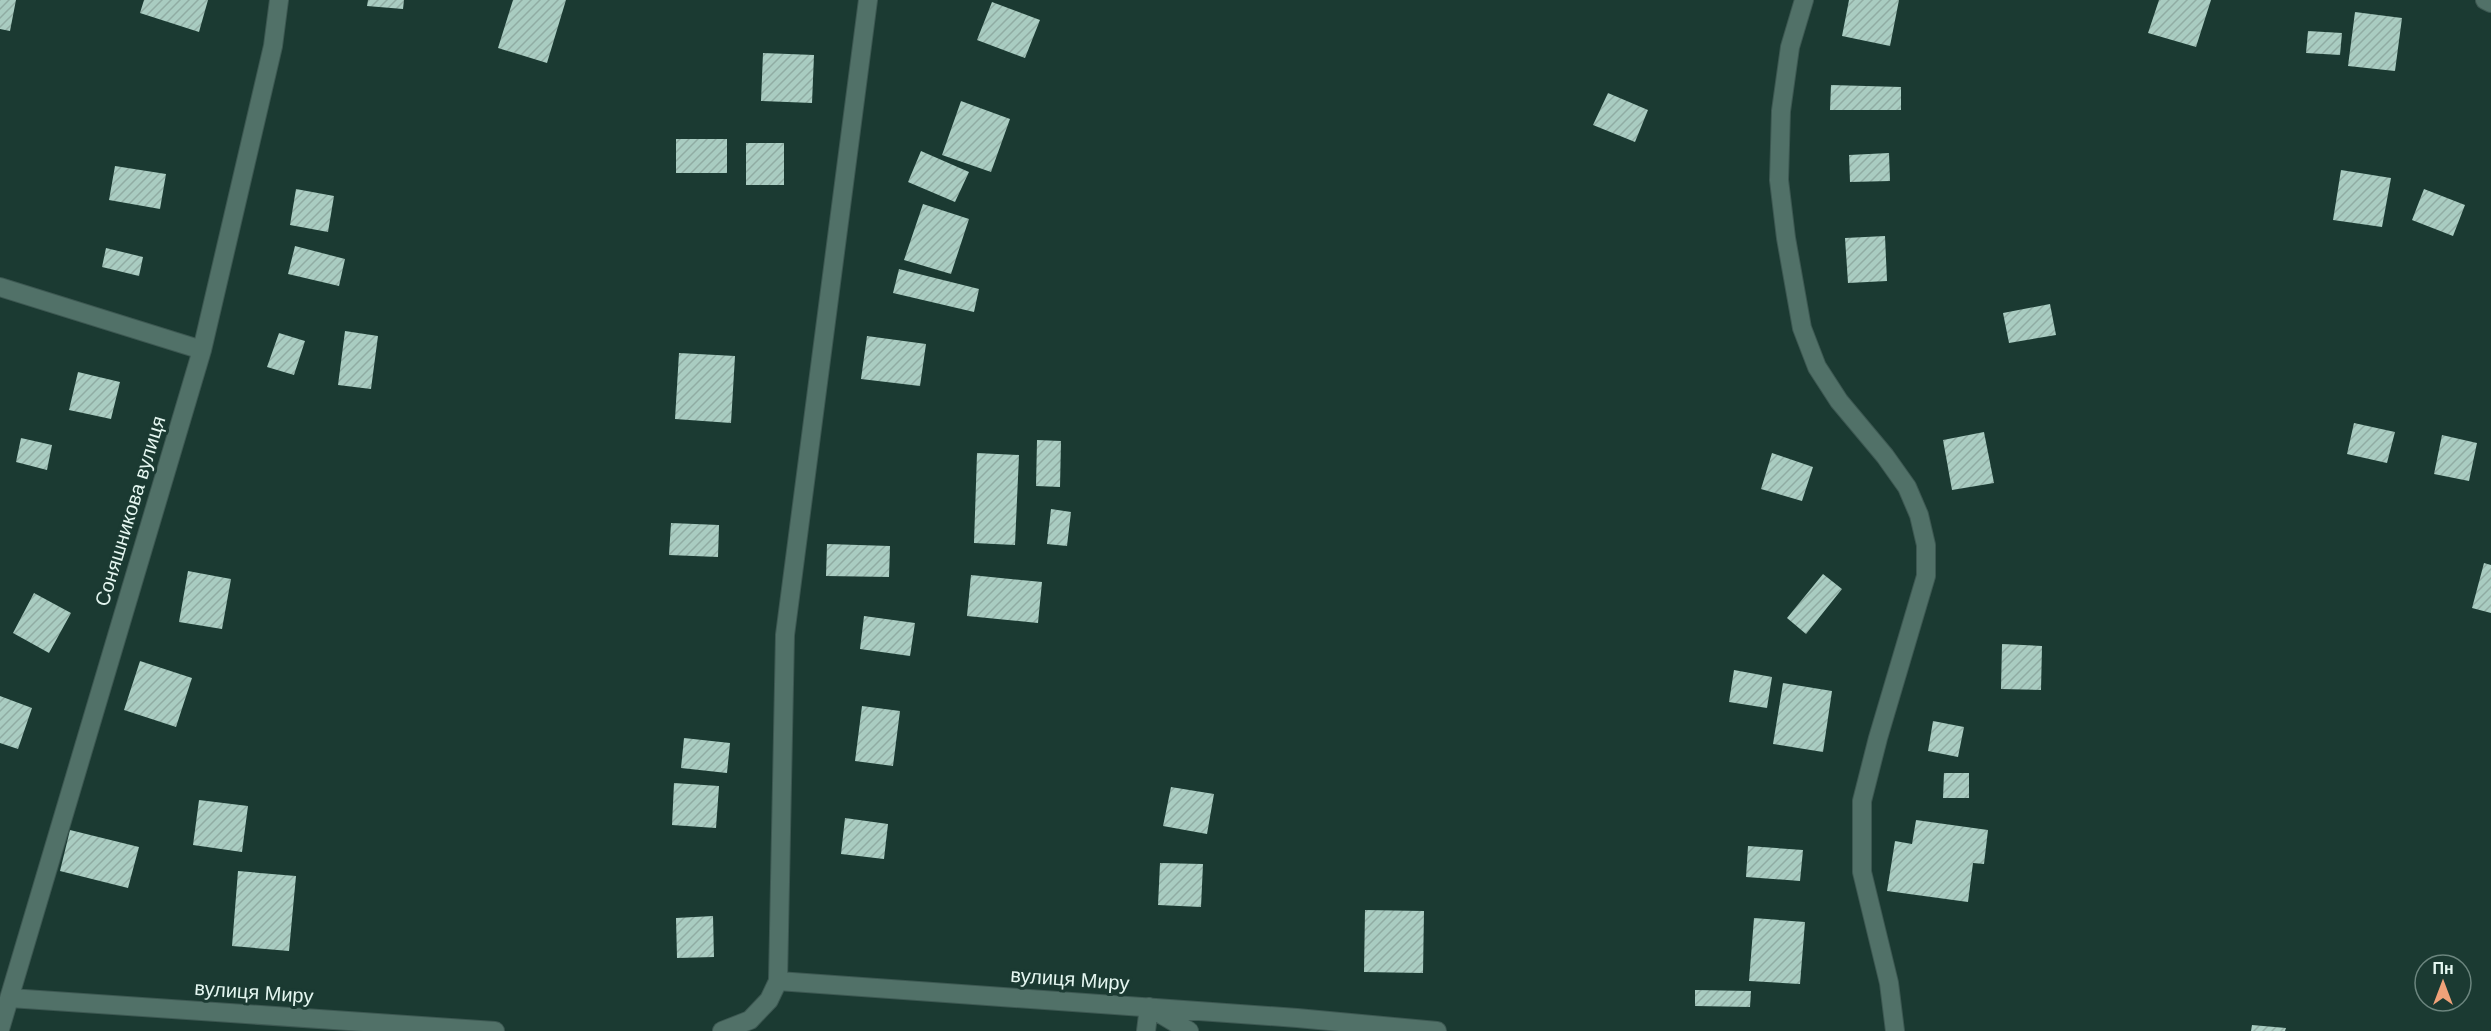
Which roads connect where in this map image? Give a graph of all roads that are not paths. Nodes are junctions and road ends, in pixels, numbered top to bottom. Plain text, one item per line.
1 (279, 0) edge
2 (868, 0) edge
3 (1804, 0) edge
4 (2485, 0) edge
5 (2491, 3) edge
6 (0, 287) edge
7 (201, 350) junction
8 (778, 981) junction
9 (10, 998) junction
10 (1149, 1007) junction
11 (0, 1029) edge
12 (495, 1031) edge
13 (722, 1031) edge
14 (1146, 1031) edge
15 (1189, 1031) edge
16 (1437, 1031) edge
17 (1895, 1031) edge

1 - 7 street, Соняшникова вулиця
2 - 8 street
3 - 17 street
4 - 5 street
6 - 7 street
7 - 9 street, Соняшникова вулиця
8 - 10 street, вулиця Миру
8 - 13 street
9 - 11 street, Соняшникова вулиця
9 - 12 street, вулиця Миру
10 - 14 street
10 - 15 street
10 - 16 street, вулиця Миру

